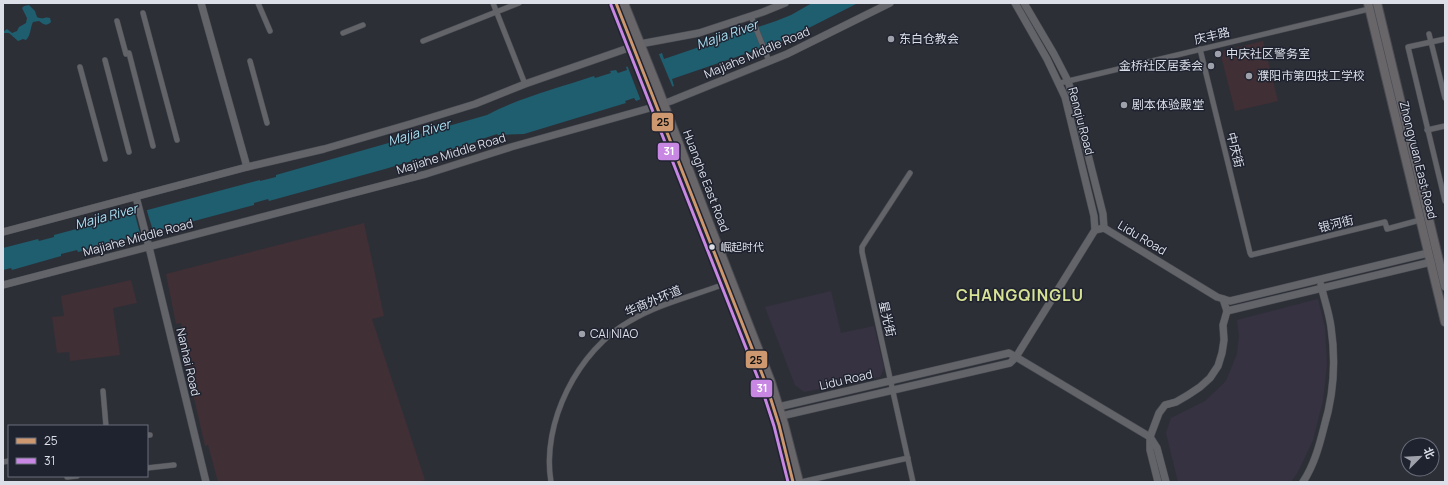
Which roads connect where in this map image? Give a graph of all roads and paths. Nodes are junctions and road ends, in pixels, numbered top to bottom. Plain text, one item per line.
1 (201, 3) edge
2 (258, 3) edge
3 (493, 3) edge
4 (519, 3) edge
5 (616, 3) edge
6 (624, 3) edge
7 (785, 3) edge
8 (890, 3) edge
9 (1015, 3) edge
10 (1024, 3) edge
11 (1377, 3) edge
12 (1368, 6) edge
13 (496, 12) junction
14 (143, 13) dead end
15 (752, 19) junction
16 (117, 21) dead end
17 (363, 25) dead end
18 (270, 31) dead end
19 (343, 33) dead end
20 (1429, 34) dead end
21 (1445, 39) edge
22 (423, 41) dead end
23 (1431, 42) junction
24 (637, 46) junction
25 (1200, 49) junction
26 (105, 60) dead end
27 (250, 61) dead end
28 (769, 62) junction
29 (80, 67) dead end
30 (1068, 81) junction
31 (1060, 83) junction
32 (525, 84) junction
33 (1445, 98) edge
34 (660, 104) junction
35 (267, 123) dead end
36 (1445, 126) edge
37 (1427, 130) junction
38 (177, 140) dead end
39 (153, 146) dead end
40 (129, 152) dead end
41 (104, 159) dead end
42 (247, 167) junction
43 (910, 173) dead end
44 (136, 197) junction
45 (1445, 201) edge
46 (1420, 220) junction
47 (1104, 228) junction
48 (1095, 230) junction
49 (3, 232) edge
50 (148, 243) junction
51 (1428, 253) junction
52 (1252, 255) joint
53 (1430, 262) junction
54 (1319, 279) junction
55 (727, 283) junction
56 (3, 285) edge
57 (1445, 286) edge
58 (1322, 288) junction
59 (1223, 299) junction
60 (1227, 311) junction
61 (1445, 322) edge
62 (1016, 357) junction
63 (891, 380) junction
64 (894, 390) junction
65 (103, 391) dead end
66 (776, 408) junction
67 (779, 417) junction
68 (106, 425) edge
69 (1150, 437) junction
70 (908, 458) junction
71 (174, 464) dead end
72 (148, 468) edge
73 (206, 482) edge
74 (551, 482) edge
75 (793, 482) edge
76 (800, 482) edge
77 (913, 482) edge
78 (1158, 482) edge
79 (1166, 482) edge
80 (1303, 482) edge

1 - 42 street
2 - 18 street
3 - 13 street
4 - 13 street
5 - 24 main road, Huanghe East Road
6 - 24 main road, Huanghe East Road
7 - 15 street
8 - 28 street, Majiahe Middle Road
9 - 31 street, Renqiu Road
10 - 30 street, Renqiu Road
11 - 57 main road, Zhongyuan East Road
12 - 25 street, 庆丰路
12 - 46 main road, Zhongyuan East Road
13 - 22 street
13 - 32 street
14 - 38 street
15 - 24 street
15 - 28 street
16 - 39 street
17 - 19 street
20 - 23 street
21 - 23 street
23 - 33 street
23 - 37 street
24 - 32 street
24 - 34 main road, Huanghe East Road
25 - 30 street, 庆丰路
25 - 52 street, 中庆街
26 - 40 street
27 - 35 street
28 - 34 street, Majiahe Middle Road
29 - 41 street
30 - 31 street, 庆丰路
30 - 47 street, Renqiu Road
31 - 48 street, Renqiu Road
32 - 42 street
34 - 50 street, Majiahe Middle Road
34 - 55 main road, Huanghe East Road
34 - 66 main road, Huanghe East Road
36 - 37 street
37 - 45 street
42 - 44 street
43 - 63 street, 星光街
44 - 49 street
44 - 50 street, Nanhai Road
46 - 51 main road, Zhongyuan East Road
46 - 52 street, 银河街
47 - 48 street, Lidu Road
47 - 59 street, Lidu Road
48 - 62 street
50 - 56 street, Majiahe Middle Road
50 - 73 street, Nanhai Road
51 - 53 main road, Zhongyuan East Road
51 - 54 street
53 - 58 street
53 - 61 main road, Zhongyuan East Road
54 - 58 street
54 - 59 street
55 - 66 main road, Huanghe East Road
55 - 74 street, 华商外环道
58 - 60 street
58 - 80 street
59 - 60 street
60 - 69 street
62 - 63 street, Lidu Road
62 - 64 street, Lidu Road
62 - 69 street, Lidu Road
63 - 64 street, 星光街
63 - 66 street, Lidu Road
64 - 67 street, Lidu Road
64 - 70 street, 星光街
65 - 68 street
66 - 67 main road, Huanghe East Road
67 - 75 main road, Huanghe East Road
67 - 76 main road, Huanghe East Road
69 - 78 street
69 - 79 street
70 - 76 street
70 - 77 street, 星光街
71 - 72 street

